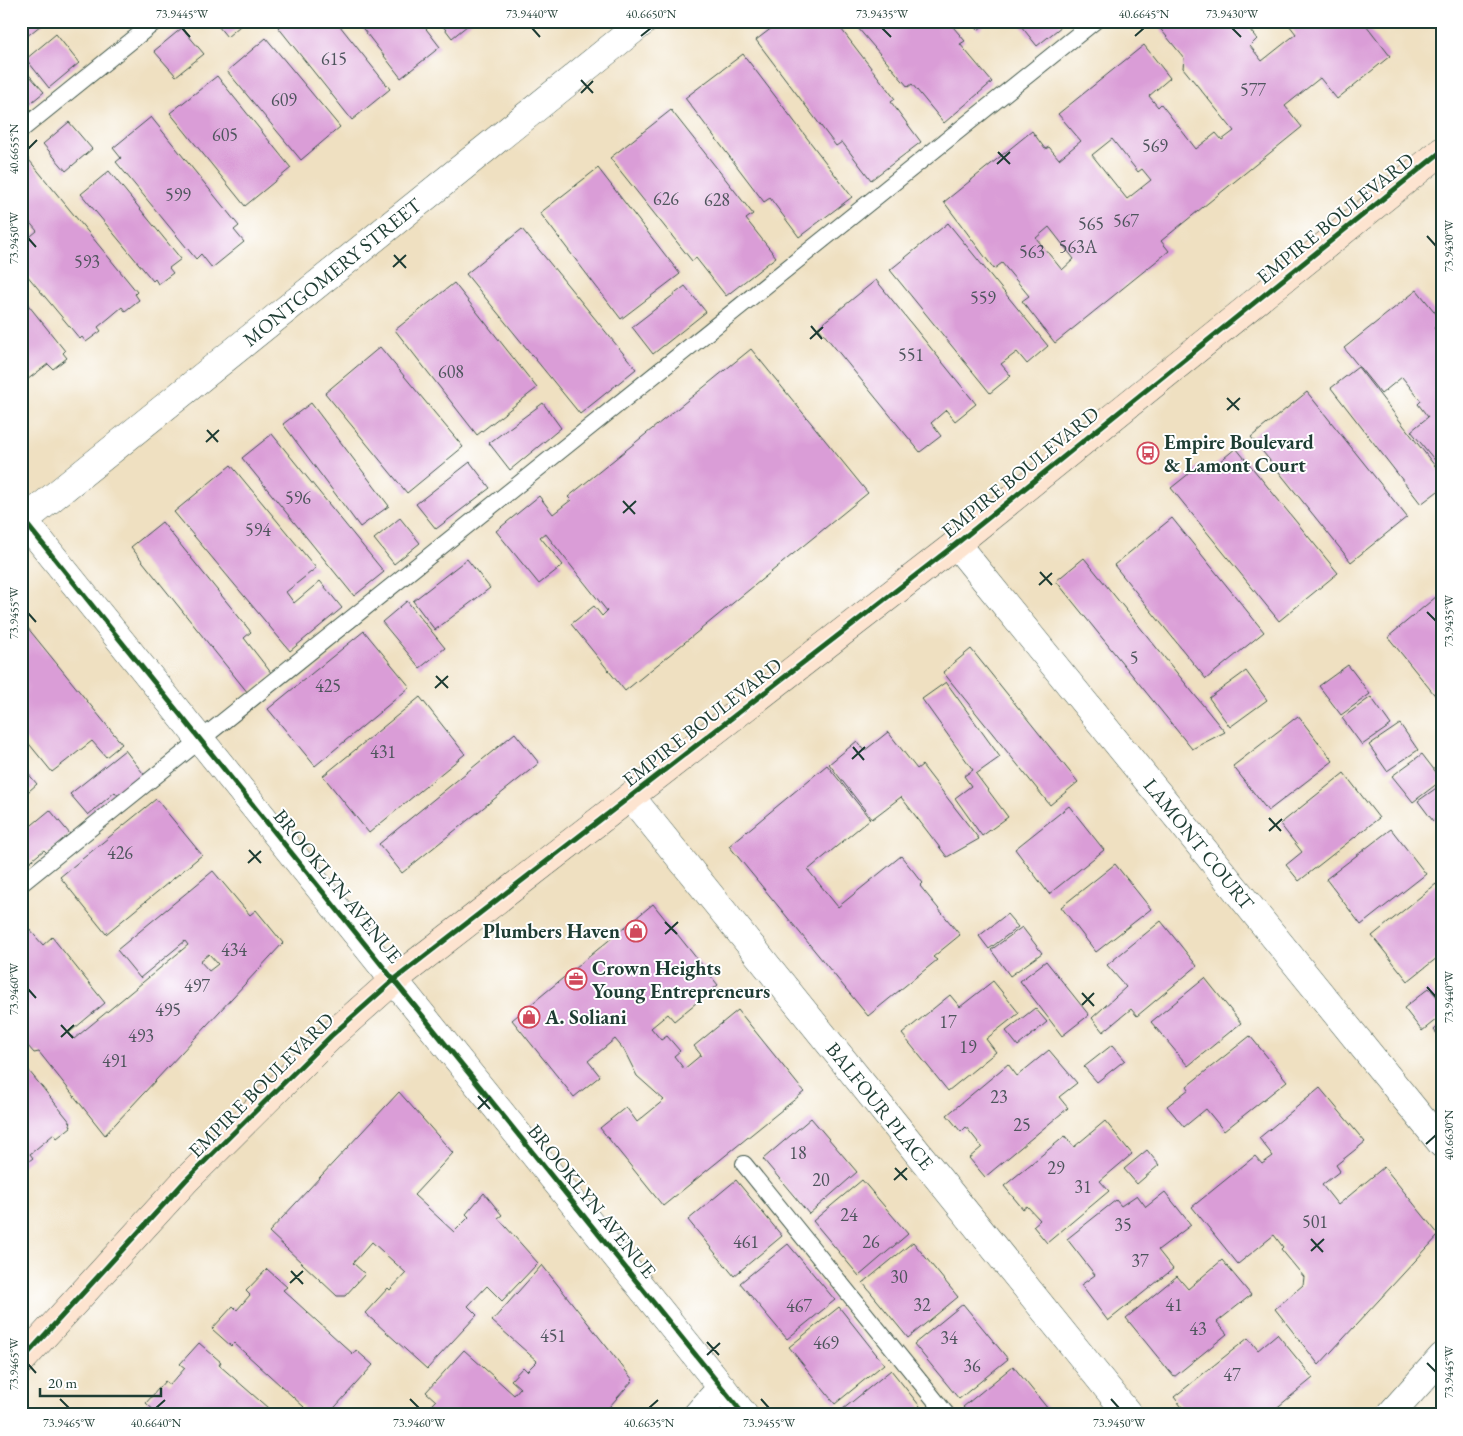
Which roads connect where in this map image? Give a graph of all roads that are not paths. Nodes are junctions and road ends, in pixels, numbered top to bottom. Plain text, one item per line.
1 (156, 21) edge
2 (644, 21) edge
3 (1095, 21) edge
4 (21, 130) edge
5 (1442, 151) edge
6 (22, 520) edge
7 (956, 544) junction
8 (201, 741) junction
9 (631, 797) junction
10 (21, 884) edge
11 (395, 979) junction
12 (1442, 1144) edge
13 (744, 1164) dead end
14 (1442, 1357) edge
15 (21, 1361) edge
16 (722, 1387) junction
17 (697, 1415) edge
18 (744, 1415) edge
19 (947, 1415) edge
20 (1129, 1415) edge
21 (1390, 1415) edge

1 - 4 lane
2 - 6 street, MONTGOMERY STREET
3 - 8 lane
5 - 7 main road, EMPIRE BOULEVARD
6 - 8 street, BROOKLYN AVENUE
7 - 9 main road, EMPIRE BOULEVARD
7 - 12 street, LAMONT COURT
8 - 10 lane
8 - 11 street, BROOKLYN AVENUE
9 - 11 main road, EMPIRE BOULEVARD
9 - 20 street, BALFOUR PLACE
11 - 15 main road, EMPIRE BOULEVARD
11 - 16 street, BROOKLYN AVENUE
13 - 19 lane
14 - 21 street
16 - 17 street
16 - 18 street, BROOKLYN AVENUE

